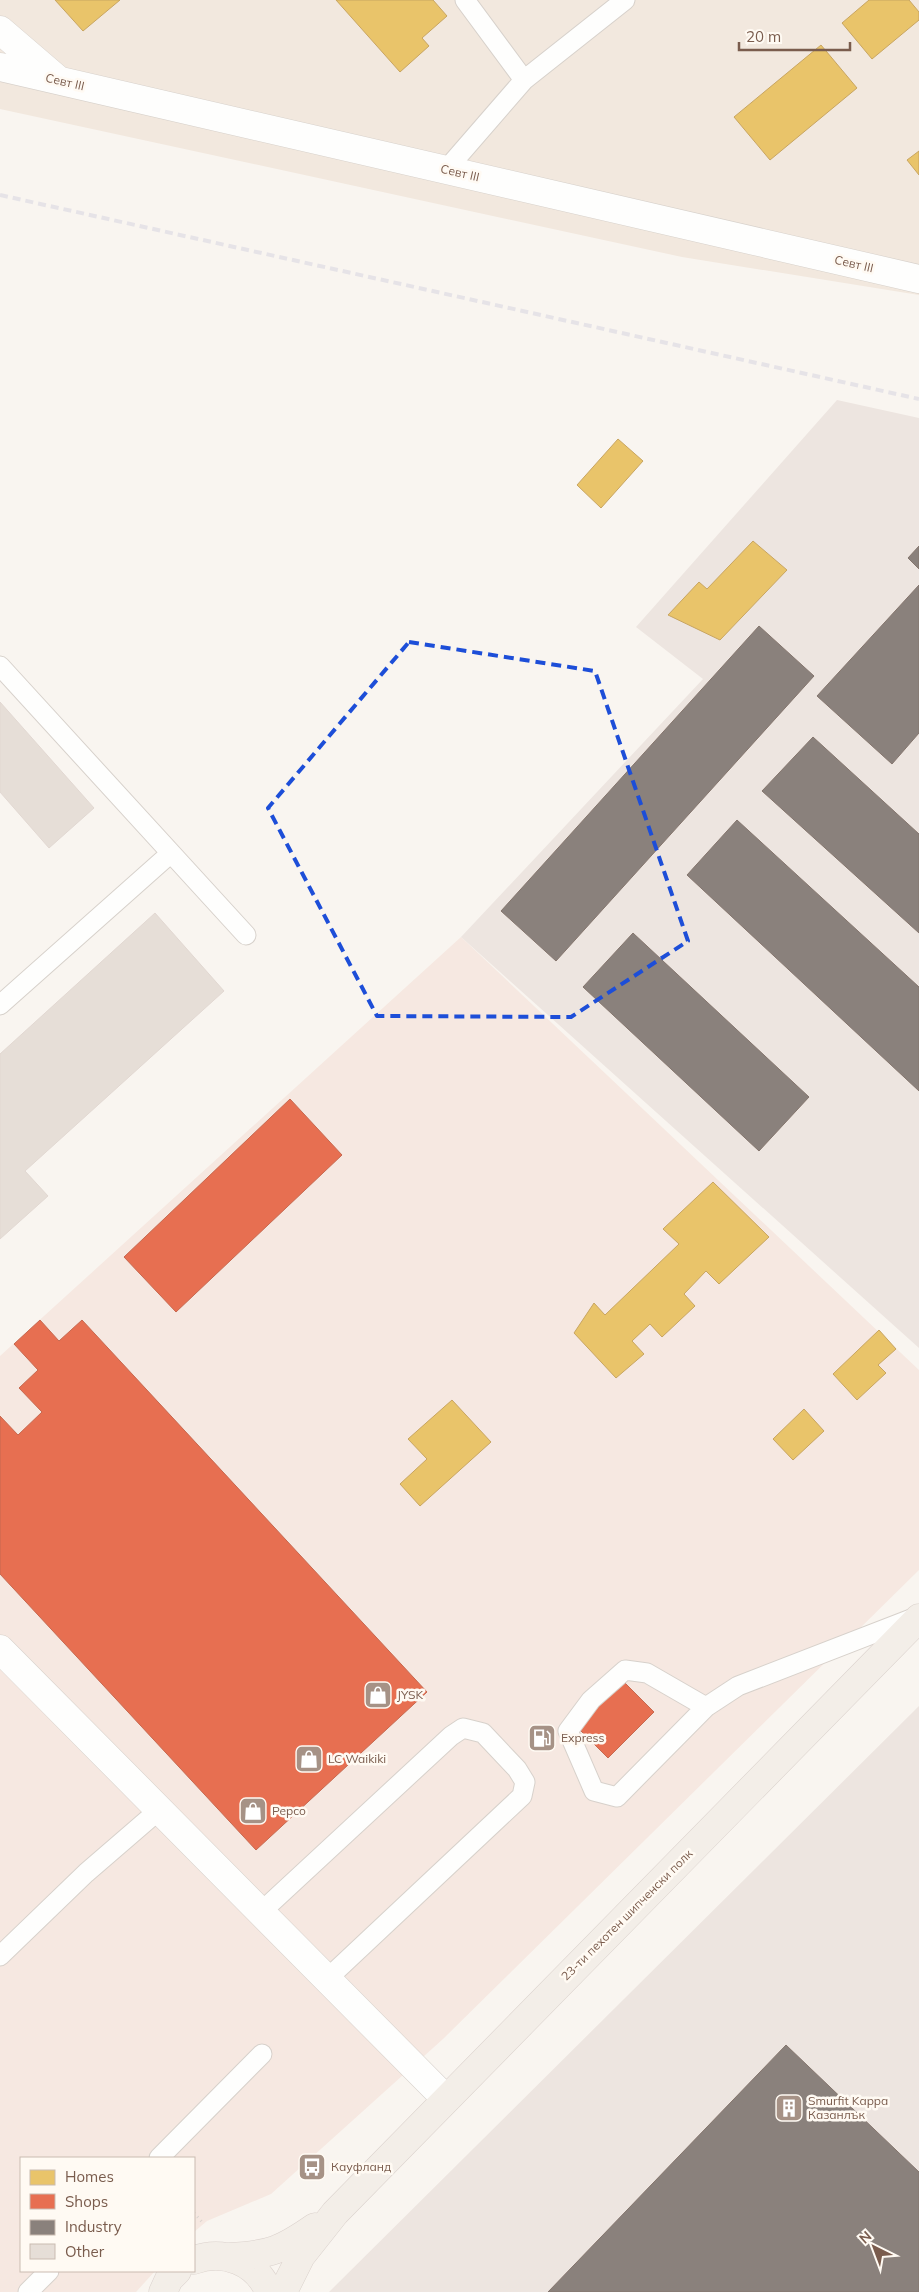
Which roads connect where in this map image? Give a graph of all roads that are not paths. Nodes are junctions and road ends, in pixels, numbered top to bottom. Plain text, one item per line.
1 (465, 0) edge
2 (624, 0) edge
3 (0, 30) edge
4 (0, 67) edge
5 (524, 80) junction
6 (61, 81) junction
7 (446, 170) junction
8 (919, 279) edge
9 (0, 666) edge
10 (171, 852) junction
11 (246, 935) dead end
12 (0, 1006) edge
13 (919, 1617) edge
14 (0, 1649) edge
15 (706, 1708) junction
16 (159, 1810) junction
17 (260, 1913) junction
18 (0, 1956) edge
19 (326, 1980) junction
20 (262, 2054) dead end
21 (446, 2099) junction
22 (160, 2157) edge
23 (335, 2213) junction
24 (229, 2257) junction
25 (195, 2260) edge
26 (48, 2272) edge
27 (176, 2272) edge
28 (28, 2292) edge
29 (162, 2292) edge
30 (269, 2292) edge
31 (283, 2292) edge

1 - 5 lane
2 - 5 lane
3 - 6 street
4 - 6 street, Севт III
5 - 7 lane
6 - 7 street, Севт III
7 - 8 street, Севт III
9 - 10 lane
10 - 11 lane
10 - 12 lane
13 - 15 lane
13 - 21 main road, 23-ти пехотен шипченски полк
14 - 16 street
15 - 15 lane
16 - 17 street
16 - 18 lane
17 - 19 street
17 - 19 lane
19 - 21 street
20 - 22 lane
21 - 23 main road, 23-ти пехотен шипченски полк
23 - 24 main road, 23-ти пехотен шипченски полк
23 - 31 main road, 23-ти пехотен шипченски полк
24 - 25 main road, 23-ти пехотен шипченски полк
24 - 30 main road, 23-ти пехотен шипченски полк
26 - 28 lane
27 - 29 main road

